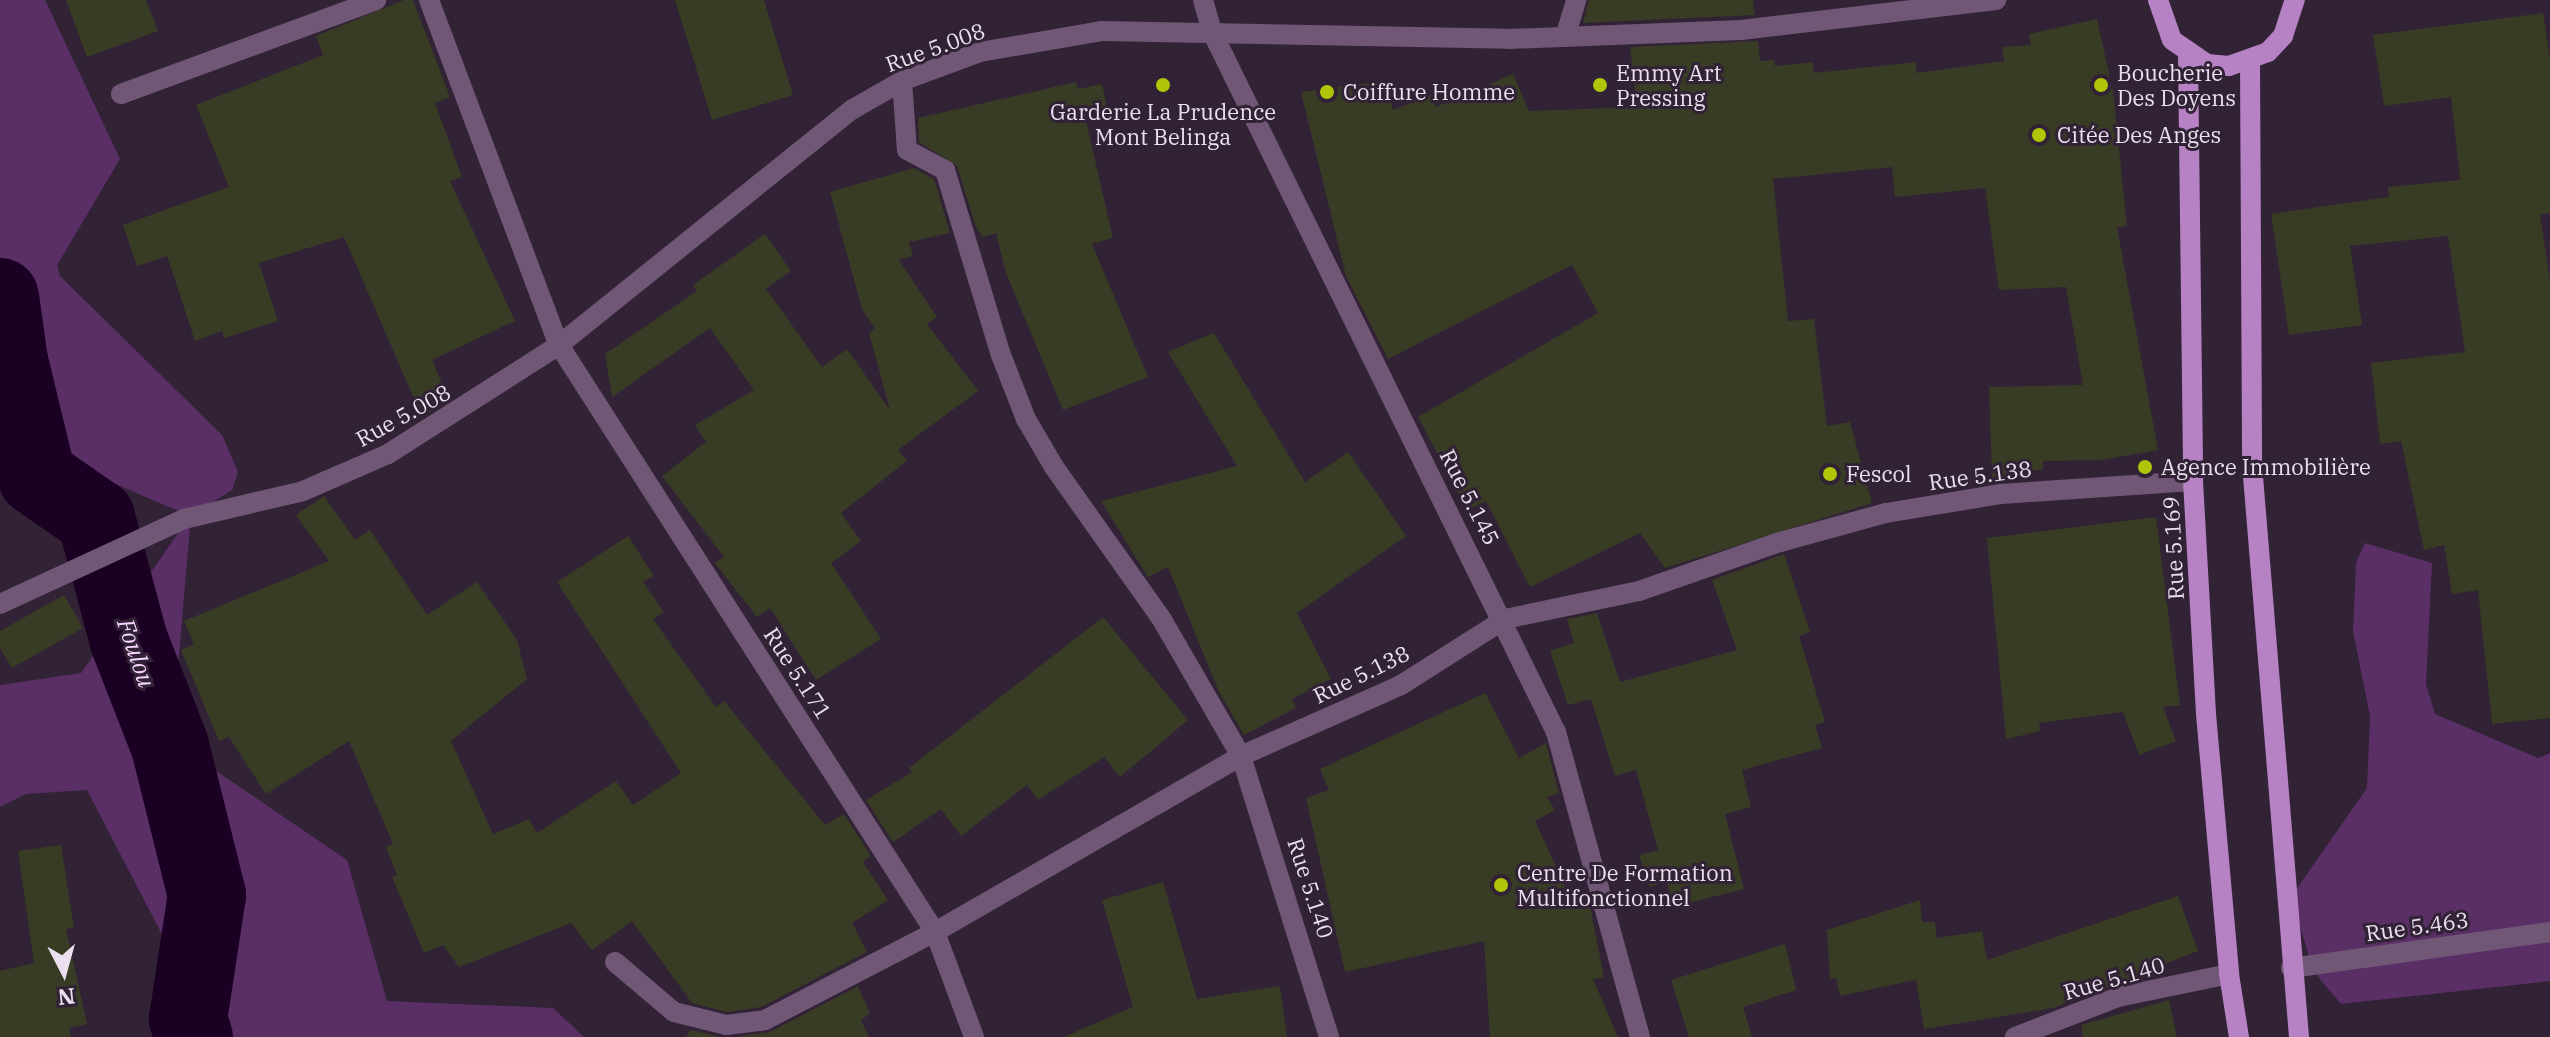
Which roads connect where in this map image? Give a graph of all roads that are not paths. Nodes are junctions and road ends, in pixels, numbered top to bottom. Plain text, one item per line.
1 (376, 0) edge
2 (429, 0) edge
3 (1203, 0) edge
4 (1576, 0) edge
5 (1996, 0) edge
6 (2158, 0) edge
7 (2295, 0) edge
8 (1212, 32) junction
9 (1565, 37) junction
10 (2188, 54) junction
11 (2250, 62) junction
12 (902, 81) junction
13 (121, 94) dead end
14 (559, 345) junction
15 (2193, 481) junction
16 (0, 604) edge
17 (1505, 619) junction
18 (1241, 756) junction
19 (935, 932) junction
20 (2550, 932) edge
21 (615, 962) dead end
22 (2291, 968) junction
23 (2229, 974) junction
24 (974, 1037) edge
25 (1329, 1037) edge
26 (1640, 1037) edge
27 (2015, 1037) edge
28 (2239, 1037) edge
29 (2299, 1037) edge

1 - 13 street
2 - 14 street, Rue 5.171
3 - 8 street, Rue 5.145
4 - 9 street
5 - 9 street, Rue 5.008
6 - 10 main road
7 - 11 main road
8 - 9 street, Rue 5.008
8 - 12 street, Rue 5.008
8 - 17 street, Rue 5.145
10 - 11 main road
10 - 15 main road, Rue 5.169
11 - 22 main road
12 - 14 street, Rue 5.008
12 - 18 street, Rue 5.140
14 - 16 street, Rue 5.008
14 - 19 street, Rue 5.171
15 - 17 street, Rue 5.138
15 - 23 main road, Rue 5.169
17 - 18 street, Rue 5.138
17 - 26 street, Rue 5.145
18 - 19 street, Rue 5.138
18 - 25 street, Rue 5.140
19 - 21 street, Rue 5.138
19 - 24 street, Rue 5.171
20 - 22 street, Rue 5.463
22 - 29 main road
23 - 27 street, Rue 5.140
23 - 28 main road, Rue 5.169

